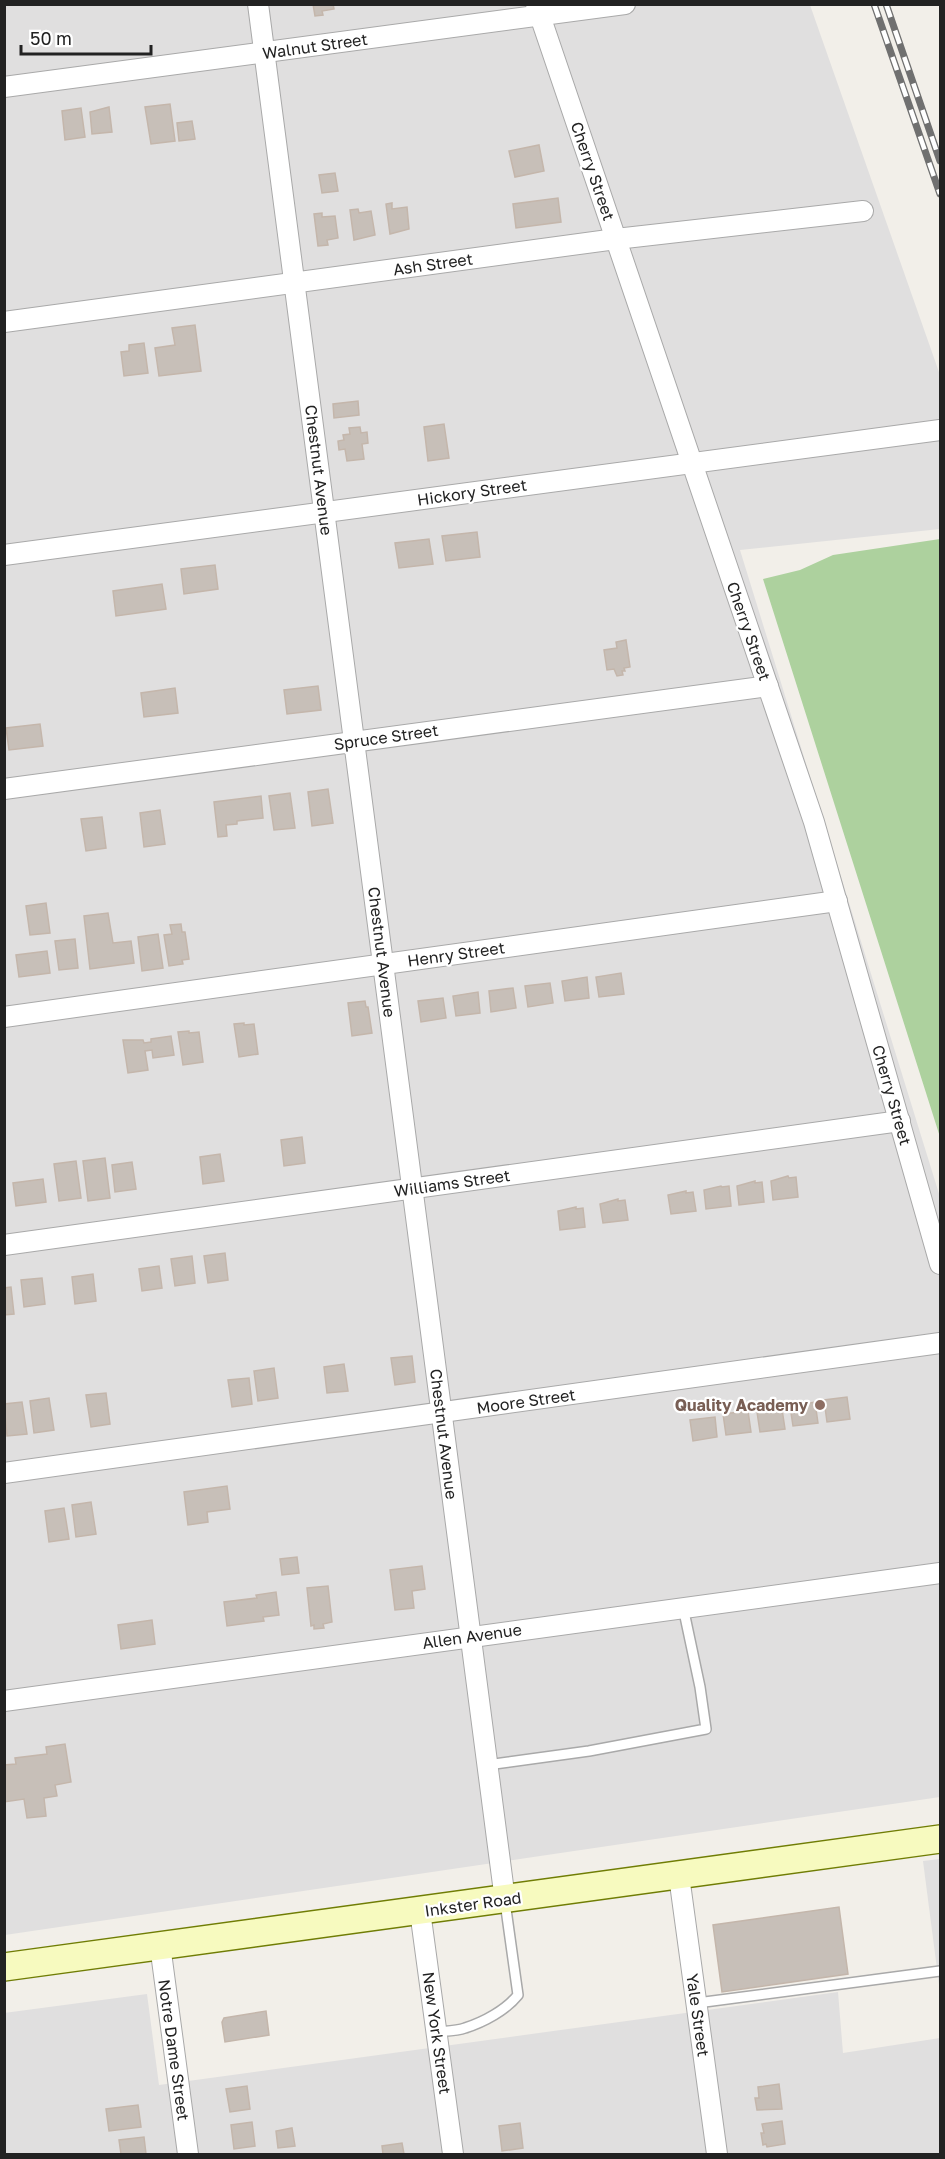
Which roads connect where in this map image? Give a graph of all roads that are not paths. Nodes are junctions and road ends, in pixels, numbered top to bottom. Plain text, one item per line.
1 (258, 4) edge
2 (625, 4) edge
3 (538, 10) edge
4 (264, 52) junction
5 (4, 87) edge
6 (863, 210) dead end
7 (616, 239) junction
8 (294, 282) junction
9 (4, 322) edge
10 (940, 430) edge
11 (692, 463) junction
12 (324, 512) junction
13 (4, 555) edge
14 (768, 686) junction
15 (354, 742) junction
16 (4, 789) edge
17 (837, 901) junction
18 (383, 964) junction
19 (4, 1017) edge
20 (900, 1121) junction
21 (412, 1188) junction
22 (4, 1245) edge
23 (940, 1264) edge
24 (940, 1343) edge
25 (441, 1412) junction
26 (4, 1473) edge
27 (940, 1573) edge
28 (683, 1607) junction
29 (470, 1636) junction
30 (4, 1701) edge
31 (487, 1765) junction
32 (940, 1839) edge
33 (679, 1876) junction
34 (505, 1900) junction
35 (420, 1911) junction
36 (160, 1945) junction
37 (4, 1967) edge
38 (940, 1971) edge
39 (697, 2003) junction
40 (436, 2032) junction
41 (188, 2154) edge
42 (453, 2154) edge
43 (717, 2154) edge

1 - 4 street, Chestnut Avenue
2 - 3 street, Walnut Street
3 - 4 street, Walnut Street
3 - 7 street, Cherry Street
4 - 5 street, Walnut Street
4 - 8 street, Chestnut Avenue
6 - 7 street, Ash Street
7 - 8 street, Ash Street
7 - 11 street, Cherry Street
8 - 9 street, Ash Street
8 - 12 street, Chestnut Avenue
10 - 11 street, Hickory Street
11 - 12 street, Hickory Street
11 - 14 street, Cherry Street
12 - 13 street, Hickory Street
12 - 15 street, Chestnut Avenue
14 - 15 street, Spruce Street
14 - 17 street, Cherry Street
15 - 16 street, Spruce Street
15 - 18 street, Chestnut Avenue
17 - 18 street, Henry Street
17 - 20 street, Cherry Street
18 - 19 street, Henry Street
18 - 21 street, Chestnut Avenue
20 - 21 street, Williams Street
20 - 23 street, Cherry Street
21 - 22 street, Williams Street
21 - 25 street, Chestnut Avenue
24 - 25 street, Moore Street
25 - 26 street, Moore Street
25 - 29 street, Chestnut Avenue
27 - 28 street, Allen Avenue
28 - 29 street, Allen Avenue
28 - 31 lane
29 - 30 street, Allen Avenue
29 - 31 street, Chestnut Avenue
31 - 34 street, Chestnut Avenue
32 - 33 main road, Inkster Road
33 - 34 main road, Inkster Road
33 - 39 street, Yale Street
34 - 35 main road, Inkster Road
34 - 40 lane
35 - 36 main road, Inkster Road
35 - 40 street, New York Street
36 - 37 main road, Inkster Road
36 - 41 street, Notre Dame Street
38 - 39 lane
39 - 43 street, Yale Street
40 - 42 street, New York Street

